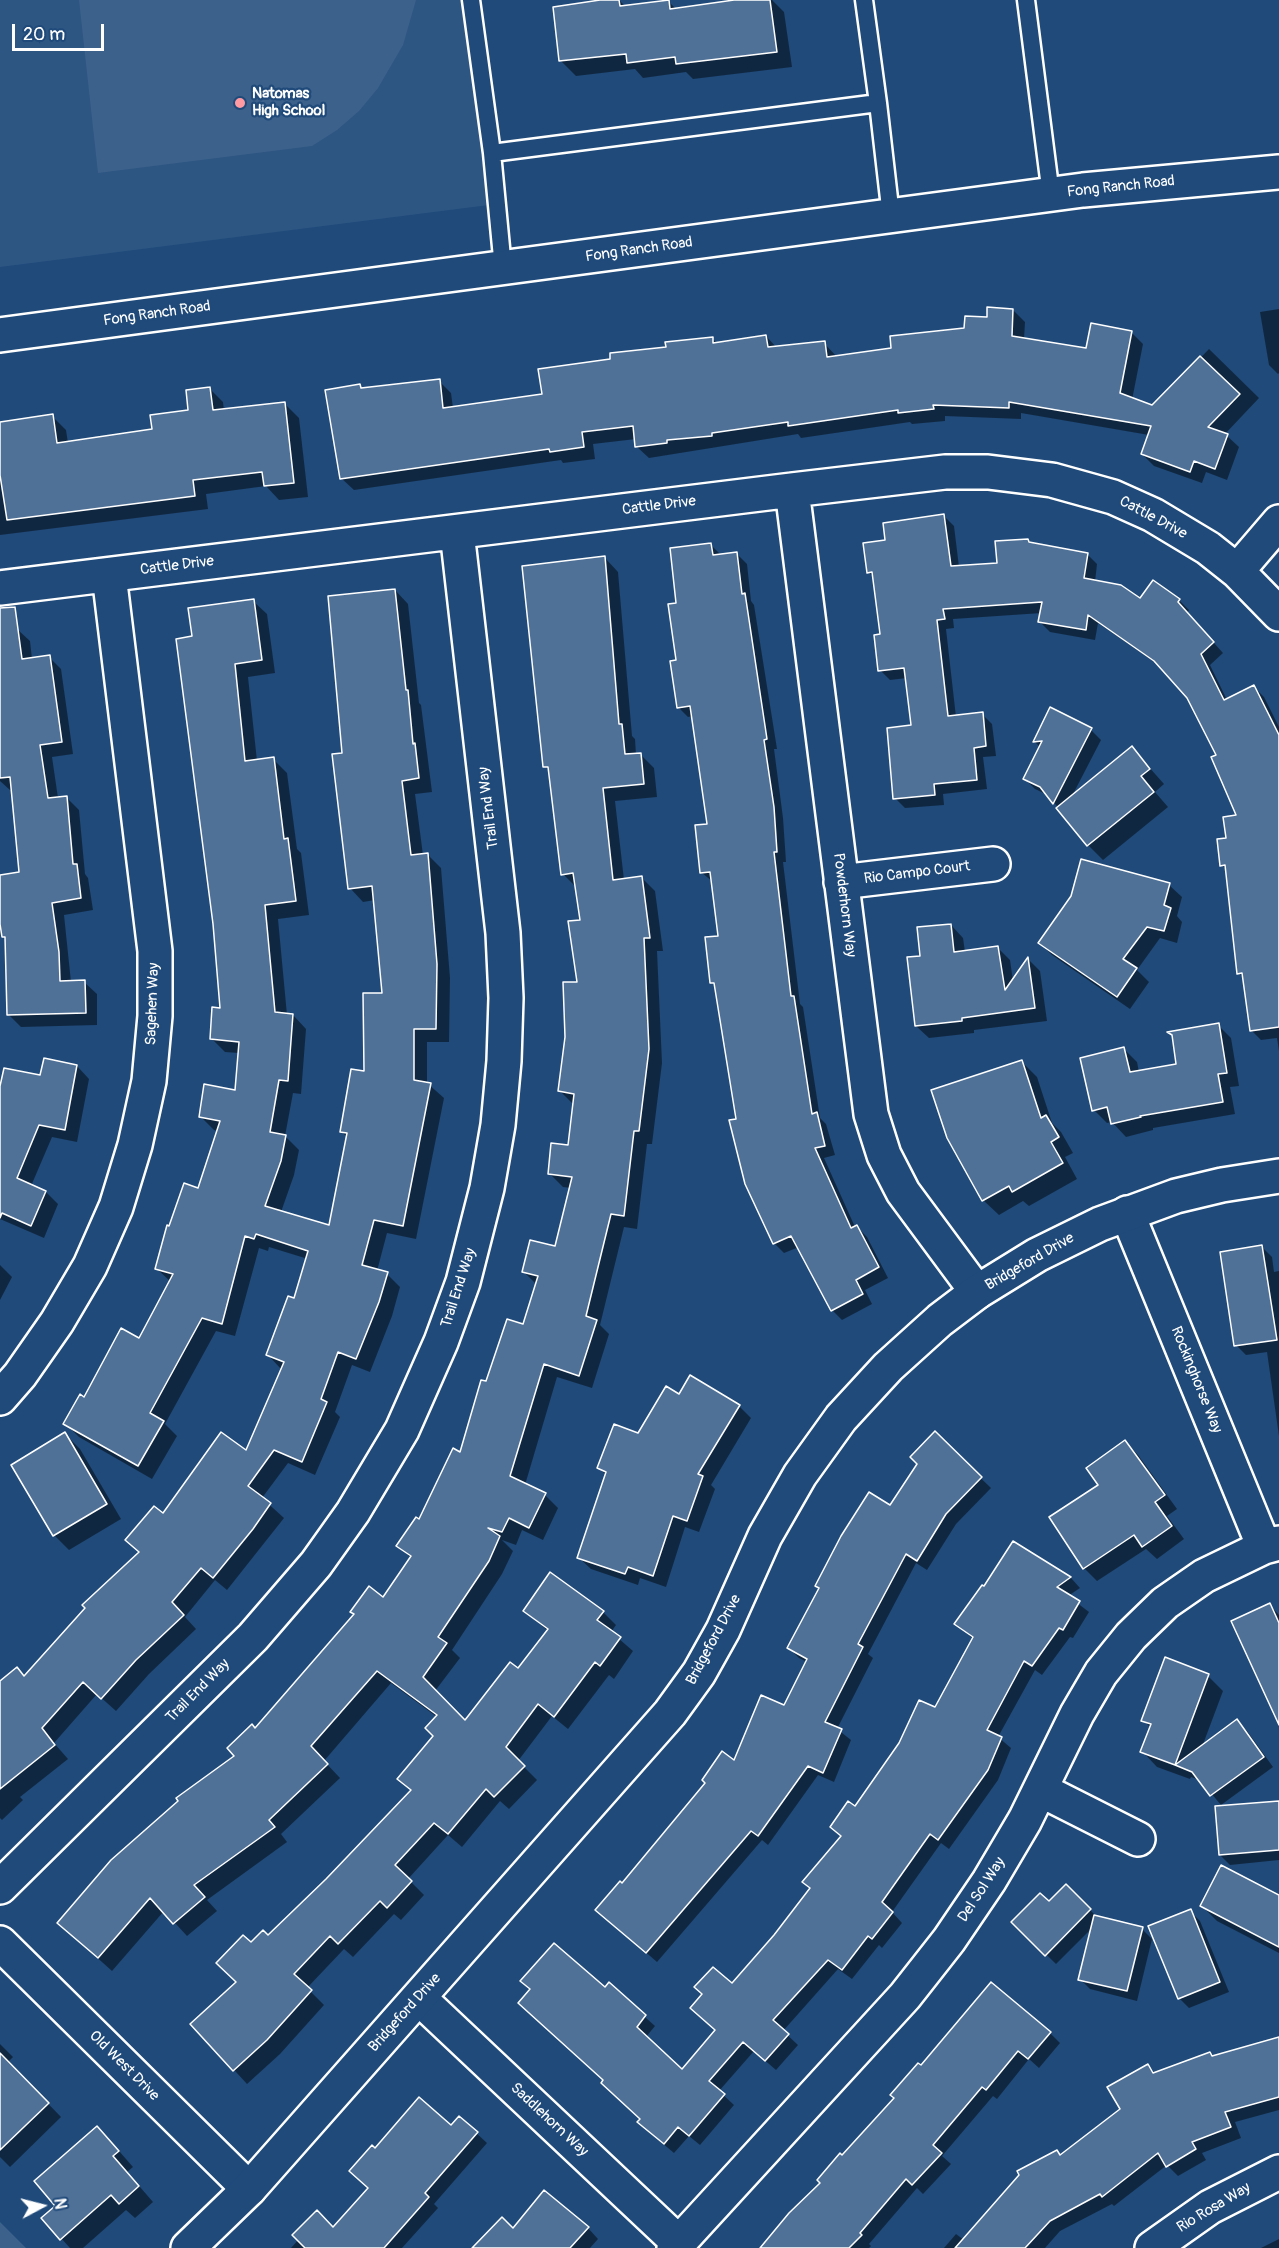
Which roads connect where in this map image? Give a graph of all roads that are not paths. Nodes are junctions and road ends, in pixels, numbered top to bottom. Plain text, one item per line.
1 (471, 0) edge
2 (864, 0) edge
3 (1026, 0) edge
4 (878, 103) junction
5 (492, 153) junction
6 (1279, 172) edge
7 (1051, 195) junction
8 (891, 216) junction
9 (503, 268) junction
10 (0, 335) edge
11 (792, 490) junction
12 (1279, 522) edge
13 (457, 532) junction
14 (1237, 571) junction
15 (110, 575) junction
16 (0, 588) edge
17 (1279, 614) edge
18 (993, 864) dead end
19 (841, 882) junction
20 (1279, 1176) edge
21 (1127, 1213) junction
22 (977, 1292) junction
23 (0, 1398) edge
24 (1271, 1545) edge
25 (1041, 1790) junction
26 (1138, 1839) dead end
27 (0, 1887) edge
28 (0, 1943) edge
29 (419, 1998) junction
30 (1279, 2172) edge
31 (249, 2189) junction
32 (676, 2245) edge
33 (188, 2248) edge
34 (1152, 2248) edge

1 - 5 lane
2 - 4 lane
3 - 7 lane
4 - 5 lane
4 - 8 lane
5 - 9 lane
6 - 7 street, Fong Ranch Road
7 - 8 street, Fong Ranch Road
8 - 9 street, Fong Ranch Road
9 - 10 street, Fong Ranch Road
11 - 13 street, Cattle Drive
11 - 14 street, Cattle Drive
11 - 19 street, Powderhorn Way
12 - 14 street
13 - 15 street, Cattle Drive
13 - 27 street, Trail End Way
14 - 17 street, Cattle Drive
15 - 16 street, Cattle Drive
15 - 23 street, Sagehen Way
18 - 19 street, Rio Campo Court
19 - 22 street, Powderhorn Way
20 - 21 street, Bridgeford Drive
21 - 22 street, Bridgeford Drive
21 - 24 street, Rockinghorse Way
22 - 29 street, Bridgeford Drive
24 - 25 street, Del Sol Way
25 - 26 street
25 - 32 street, Del Sol Way
28 - 31 street, Old West Drive
29 - 31 street, Bridgeford Drive
29 - 32 street, Saddlehorn Way
30 - 34 street, Rio Rosa Way
31 - 33 street, Bridgeford Drive

